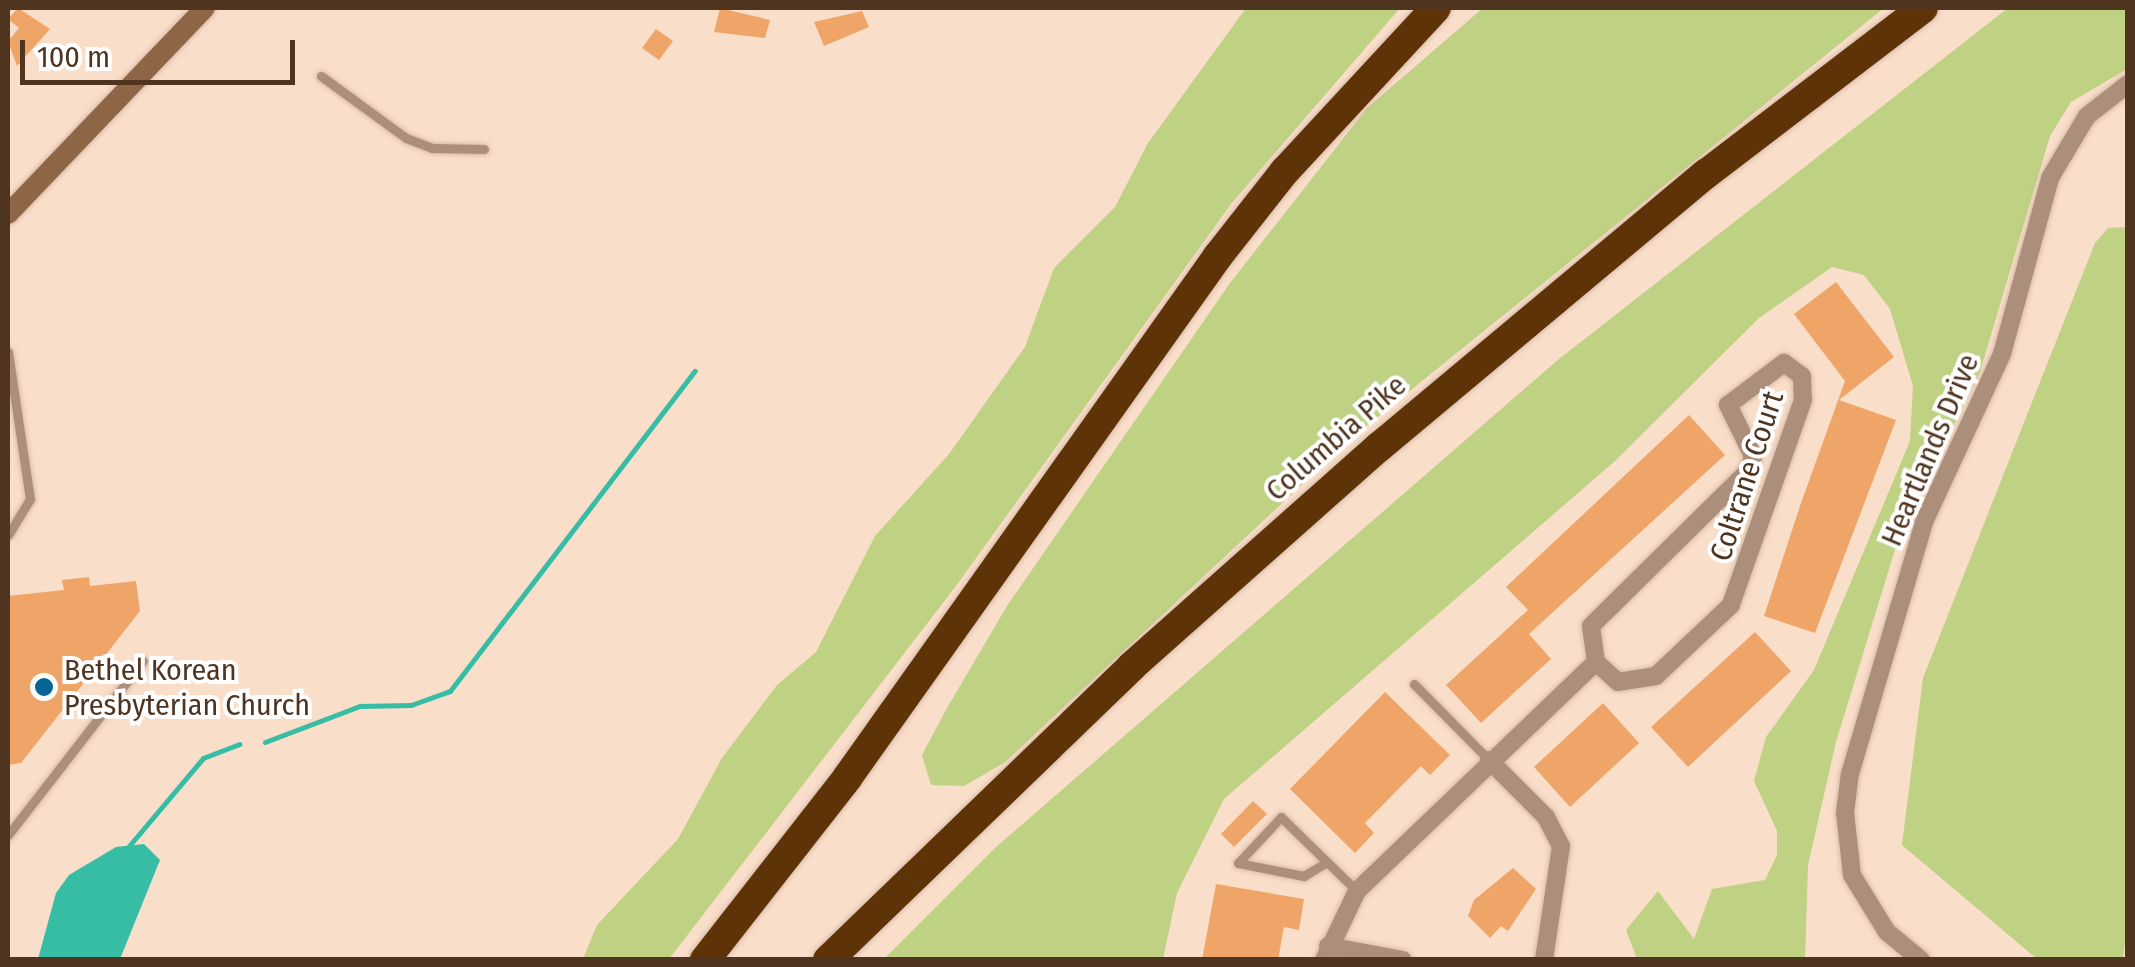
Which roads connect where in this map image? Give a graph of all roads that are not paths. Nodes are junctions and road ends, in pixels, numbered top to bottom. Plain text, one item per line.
1 (205, 8) edge
2 (1424, 8) edge
3 (1436, 8) edge
4 (1923, 8) edge
5 (1933, 8) edge
6 (1882, 39) junction
7 (1372, 71) junction
8 (321, 76) dead end
9 (2128, 84) edge
10 (484, 148) dead end
11 (8, 214) edge
12 (8, 352) edge
13 (1753, 456) junction
14 (1782, 466) junction
15 (8, 535) edge
16 (143, 661) dead end
17 (1596, 662) junction
18 (1414, 684) dead end
19 (1489, 760) junction
20 (8, 835) edge
21 (1327, 862) junction
22 (1357, 891) junction
23 (1326, 953) edge
24 (706, 960) edge
25 (828, 960) edge
26 (1403, 960) edge
27 (1544, 960) edge
28 (1921, 960) edge

1 - 11 street
2 - 7 highway
3 - 7 highway
4 - 6 highway, Columbia Pike
5 - 6 highway
6 - 25 highway, Columbia Pike
7 - 24 highway
8 - 10 lane
9 - 28 street, Heartlands Drive
12 - 15 lane
13 - 14 street
13 - 14 street, Coltrane Court
13 - 17 street, Coltrane Court
14 - 17 street, Coltrane Court
16 - 20 lane
17 - 19 street
18 - 19 lane
19 - 22 street
19 - 27 street
21 - 21 lane
21 - 22 lane
22 - 23 street
23 - 26 street

